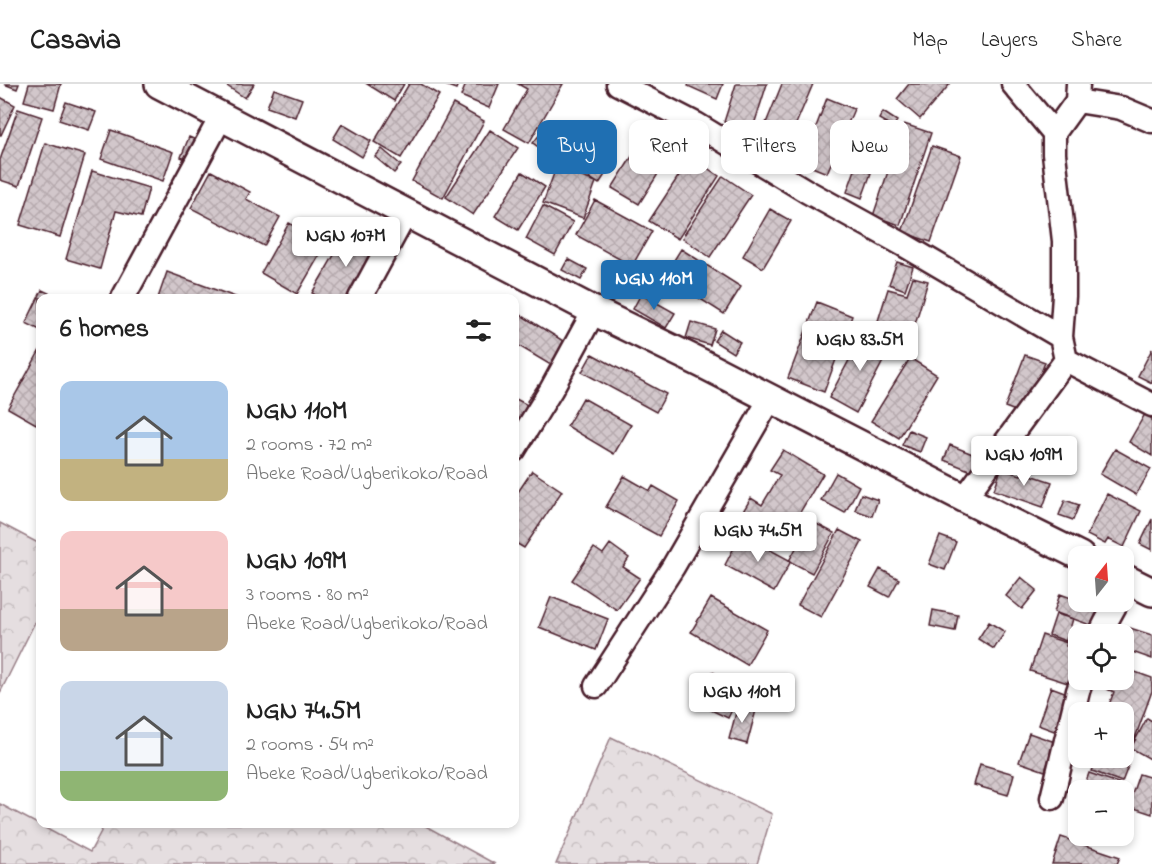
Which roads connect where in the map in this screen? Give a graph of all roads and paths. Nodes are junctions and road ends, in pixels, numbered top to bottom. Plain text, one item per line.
1 (159, 84) edge
2 (618, 84) edge
3 (1013, 84) edge
4 (1077, 93) edge
5 (221, 117) junction
6 (1152, 121) edge
7 (1054, 133) junction
8 (406, 213) junction
9 (125, 294) edge
10 (362, 294) edge
11 (594, 311) junction
12 (1061, 337) junction
13 (1066, 360) junction
14 (770, 399) junction
15 (1152, 405) edge
16 (519, 442) edge
17 (964, 499) junction
18 (1068, 550) edge
19 (596, 686) dead end
20 (1078, 690) edge
21 (1052, 798) dead end

1 - 5 street
2 - 12 street
3 - 7 street
4 - 6 street
4 - 7 street
5 - 8 street
5 - 9 street
7 - 12 street
8 - 10 street
8 - 11 street
11 - 14 street
11 - 16 street
12 - 13 street
13 - 15 street
13 - 17 street
14 - 17 street
14 - 19 street
17 - 18 street
20 - 21 street

